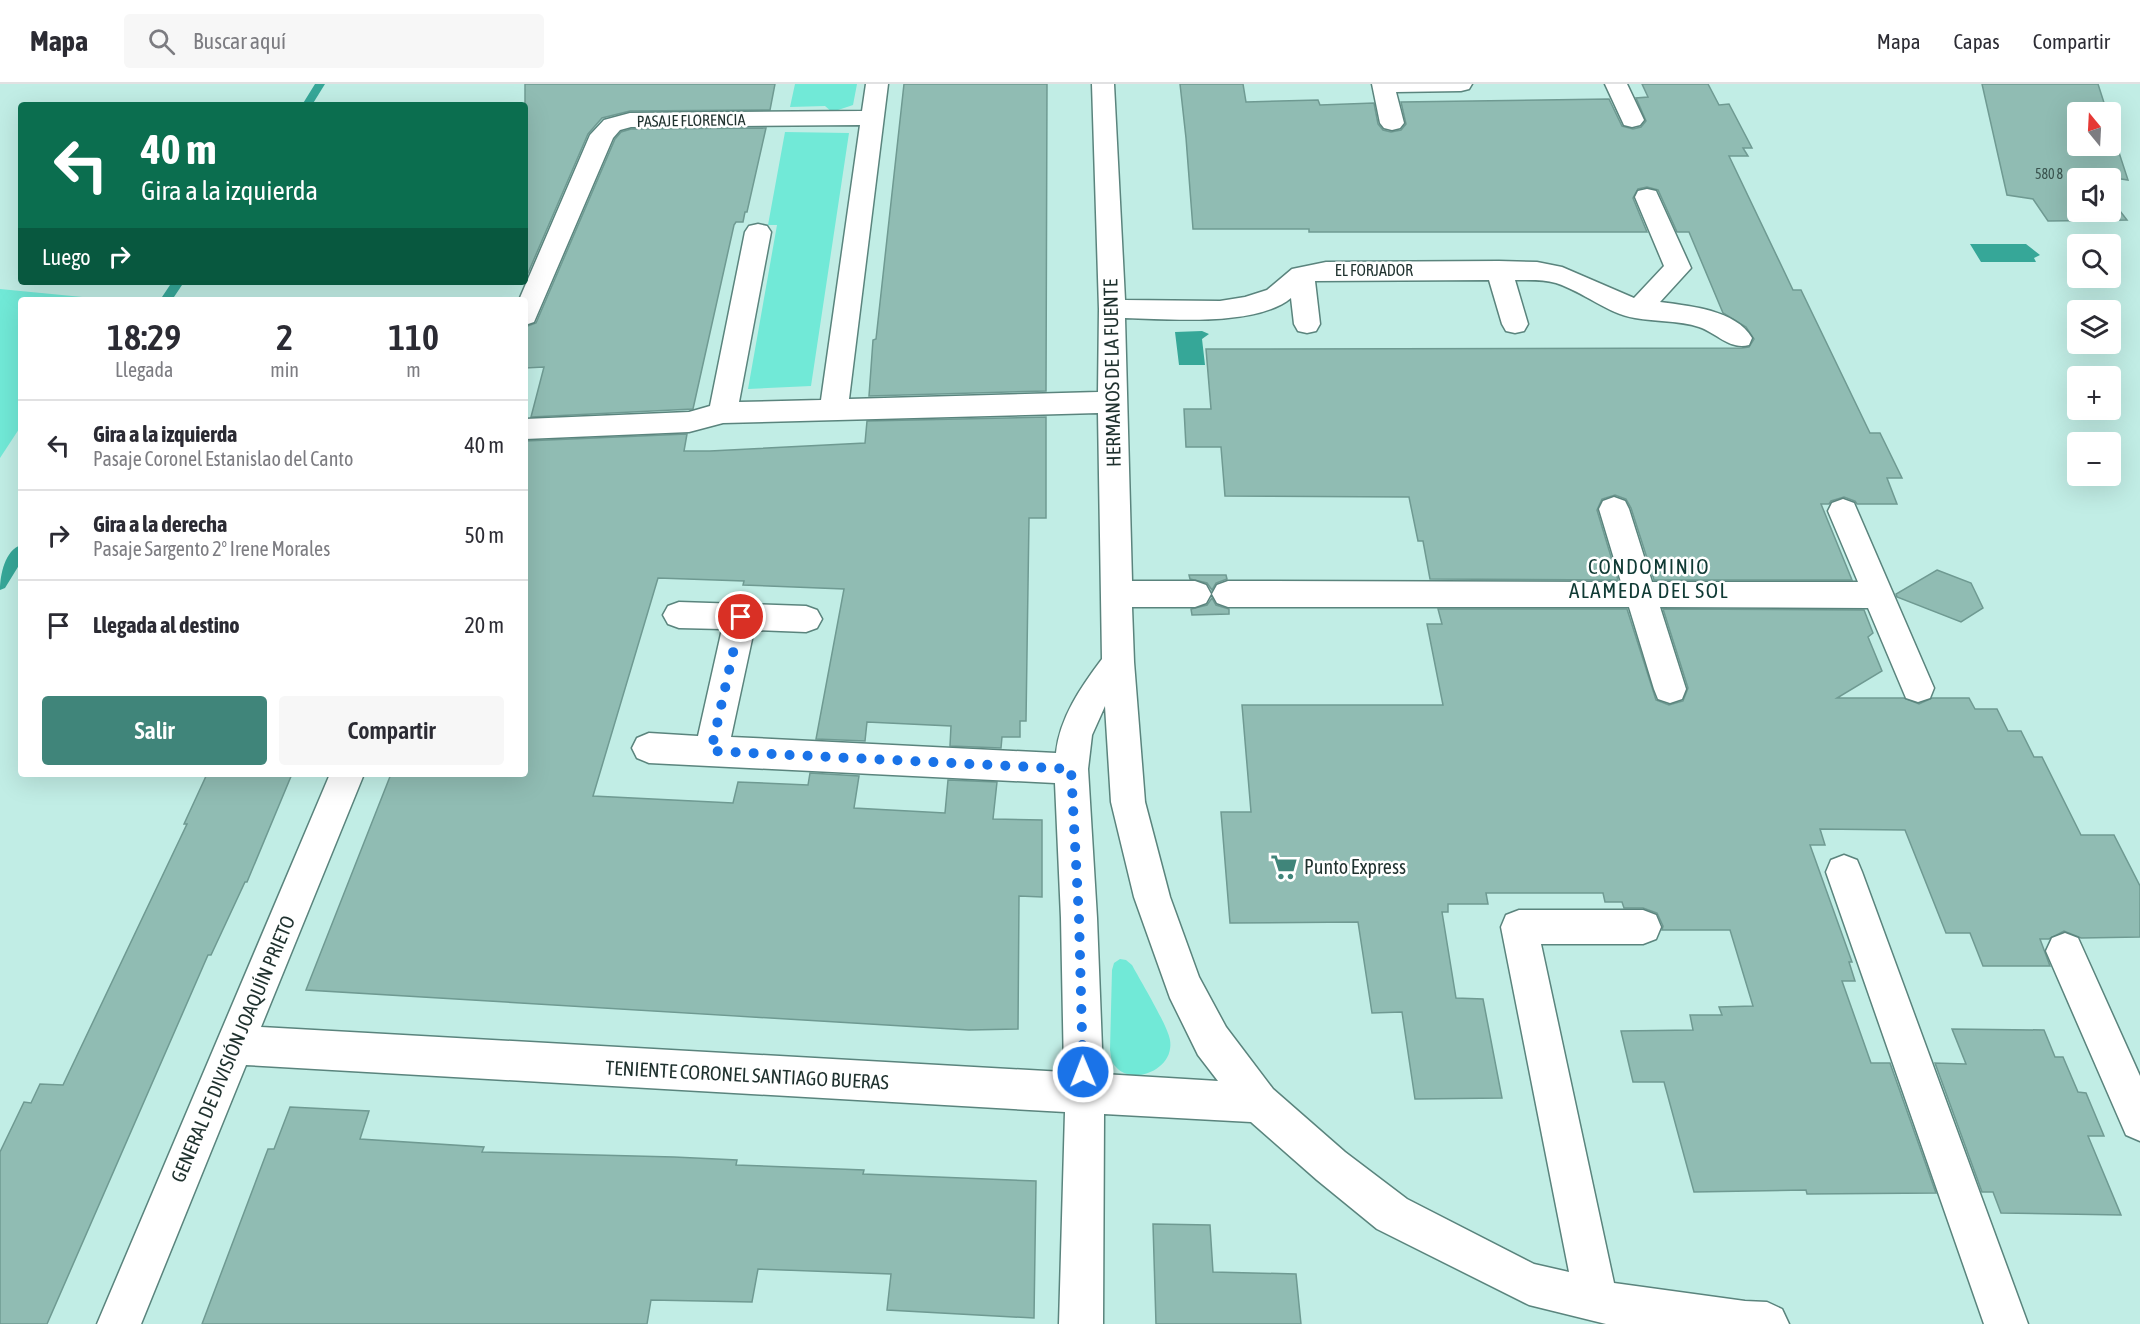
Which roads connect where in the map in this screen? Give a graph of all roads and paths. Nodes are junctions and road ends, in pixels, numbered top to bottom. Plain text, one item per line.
1 (877, 84) edge
2 (1103, 84) edge
3 (1461, 84) edge
4 (1616, 84) edge
5 (1383, 85) edge
6 (872, 118) junction
7 (1632, 120) dead end
8 (1392, 123) dead end
9 (1647, 197) dead end
10 (758, 232) dead end
11 (1499, 270) junction
12 (1301, 275) junction
13 (528, 309) edge
14 (1112, 309) junction
15 (1638, 310) junction
16 (1307, 324) dead end
17 (1515, 324) dead end
18 (1739, 338) dead end
19 (1112, 402) junction
20 (834, 410) junction
21 (723, 413) junction
22 (528, 429) edge
23 (1614, 509) dead end
24 (1843, 511) dead end
25 (1117, 594) junction
26 (1195, 594) dead end
27 (1228, 594) dead end
28 (1640, 594) junction
29 (1879, 594) junction
30 (679, 615) dead end
31 (741, 617) junction
32 (806, 620) dead end
33 (1118, 662) junction
34 (1918, 688) dead end
35 (1670, 689) dead end
36 (649, 748) dead end
37 (711, 751) junction
38 (1071, 769) junction
39 (346, 777) edge
40 (1844, 872) dead end
41 (1643, 927) dead end
42 (2065, 951) dead end
43 (234, 1046) junction
44 (1084, 1094) junction
45 (1259, 1103) junction
46 (2140, 1121) edge
47 (1596, 1299) junction
48 (119, 1324) edge
49 (1081, 1324) edge
50 (1767, 1324) edge
51 (2006, 1324) edge

1 - 6 street
2 - 14 street, HERMANOS DE LA FUENTE
3 - 5 street
4 - 7 street
5 - 8 street
6 - 13 street, PASAJE FLORENCIA
6 - 20 street
9 - 15 street
10 - 21 street
11 - 12 street, EL FORJADOR
11 - 15 street, EL FORJADOR
11 - 17 street
12 - 14 street
12 - 16 street
14 - 19 street, HERMANOS DE LA FUENTE
15 - 18 street, EL FORJADOR
19 - 20 street
19 - 25 street, HERMANOS DE LA FUENTE
20 - 21 street
21 - 22 street
23 - 28 street
24 - 29 street
25 - 26 street
25 - 33 street, HERMANOS DE LA FUENTE
27 - 28 street
28 - 29 street
28 - 35 street
29 - 34 street
30 - 31 street
31 - 32 street
31 - 37 street
33 - 38 street
33 - 45 street, HERMANOS DE LA FUENTE
36 - 37 street
37 - 38 street
38 - 44 street
39 - 43 street, GENERAL DE DIVISIÓN JOAQUÍN PRIETO
40 - 51 street
41 - 47 street
42 - 46 street
43 - 44 street, TENIENTE CORONEL SANTIAGO BUERAS
43 - 48 street, GENERAL DE DIVISIÓN JOAQUÍN PRIETO
44 - 45 street, TENIENTE CORONEL SANTIAGO BUERAS
44 - 49 street
45 - 47 street, HERMANOS DE LA FUENTE
47 - 50 street, HERMANOS DE LA FUENTE

